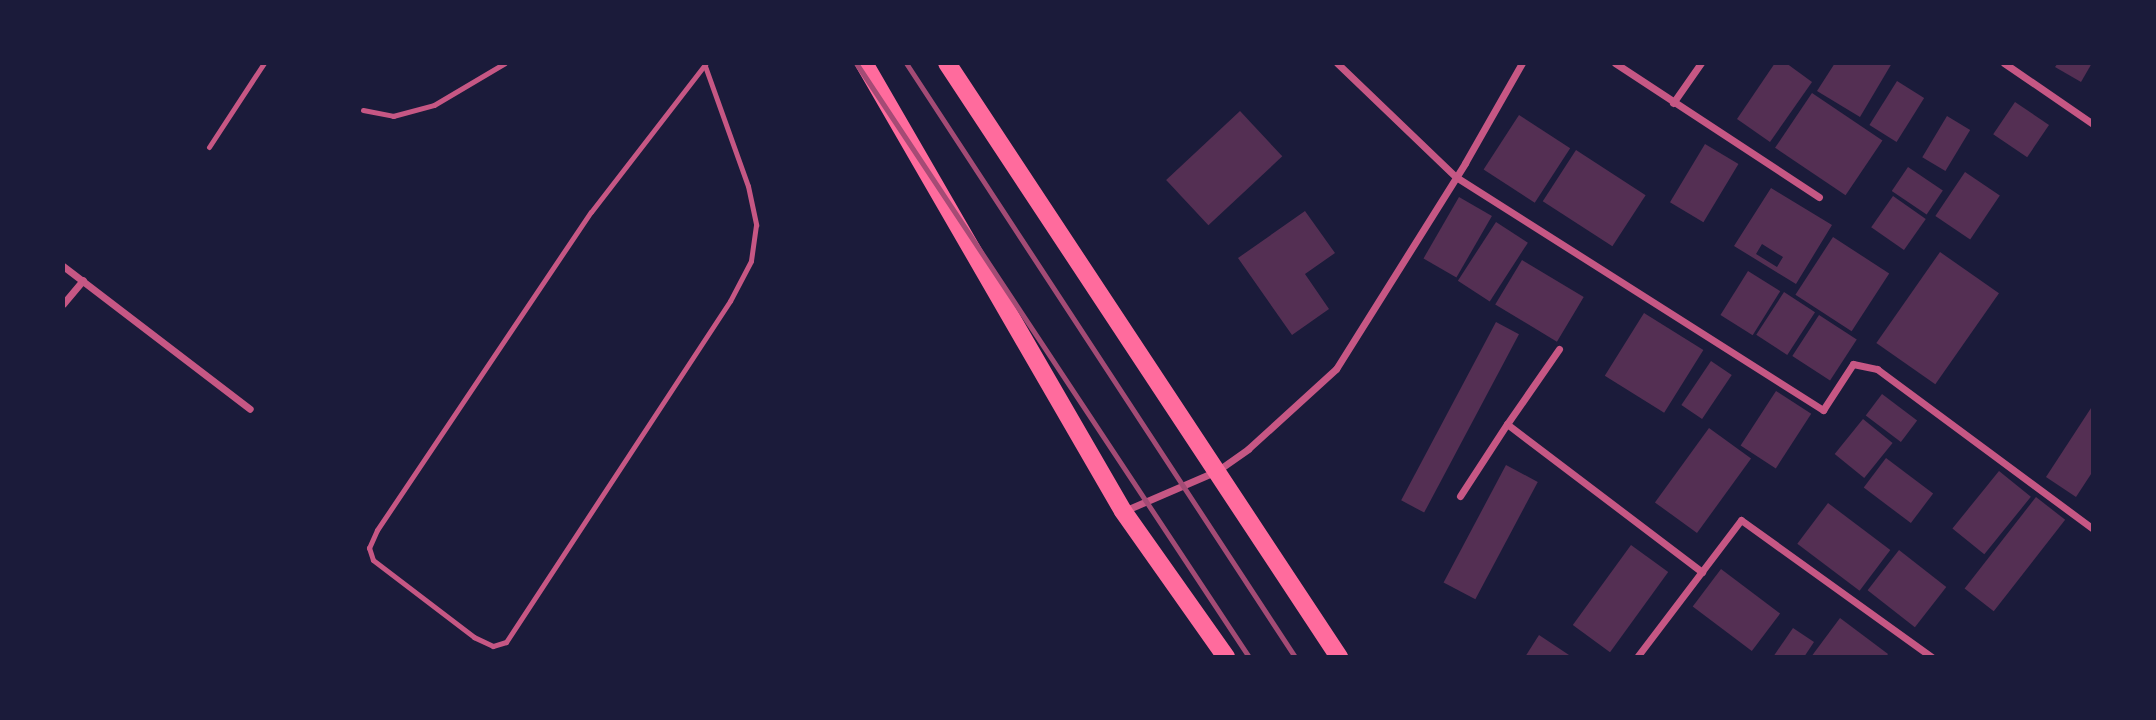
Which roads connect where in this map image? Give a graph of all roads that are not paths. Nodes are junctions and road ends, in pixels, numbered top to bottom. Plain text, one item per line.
1 (264, 63) edge
2 (505, 63) edge
3 (864, 63) edge
4 (947, 63) edge
5 (1337, 63) edge
6 (1522, 63) edge
7 (1615, 63) edge
8 (1701, 63) edge
9 (2004, 63) edge
10 (706, 64) edge
11 (1673, 103) junction
12 (363, 110) dead end
13 (2093, 124) edge
14 (209, 148) dead end
15 (1456, 177) junction
16 (1819, 197) dead end
17 (63, 266) edge
18 (83, 281) junction
19 (63, 304) edge
20 (1559, 349) dead end
21 (250, 409) dead end
22 (1507, 424) junction
23 (1217, 471) junction
24 (1460, 496) dead end
25 (1123, 511) junction
26 (2093, 529) edge
27 (1702, 572) junction
28 (1226, 657) edge
29 (1339, 657) edge
30 (1637, 657) edge
31 (1932, 657) edge

1 - 14 lane
2 - 12 lane
3 - 25 main road
4 - 23 main road
5 - 15 street
6 - 15 street
7 - 11 street
8 - 11 street
9 - 13 street
10 - 10 lane
11 - 16 street
15 - 23 street
15 - 26 street
17 - 18 street
18 - 19 street
18 - 21 street
20 - 22 street
22 - 24 street
22 - 27 street
23 - 25 street
23 - 29 main road
25 - 28 main road
27 - 30 street
27 - 31 street

